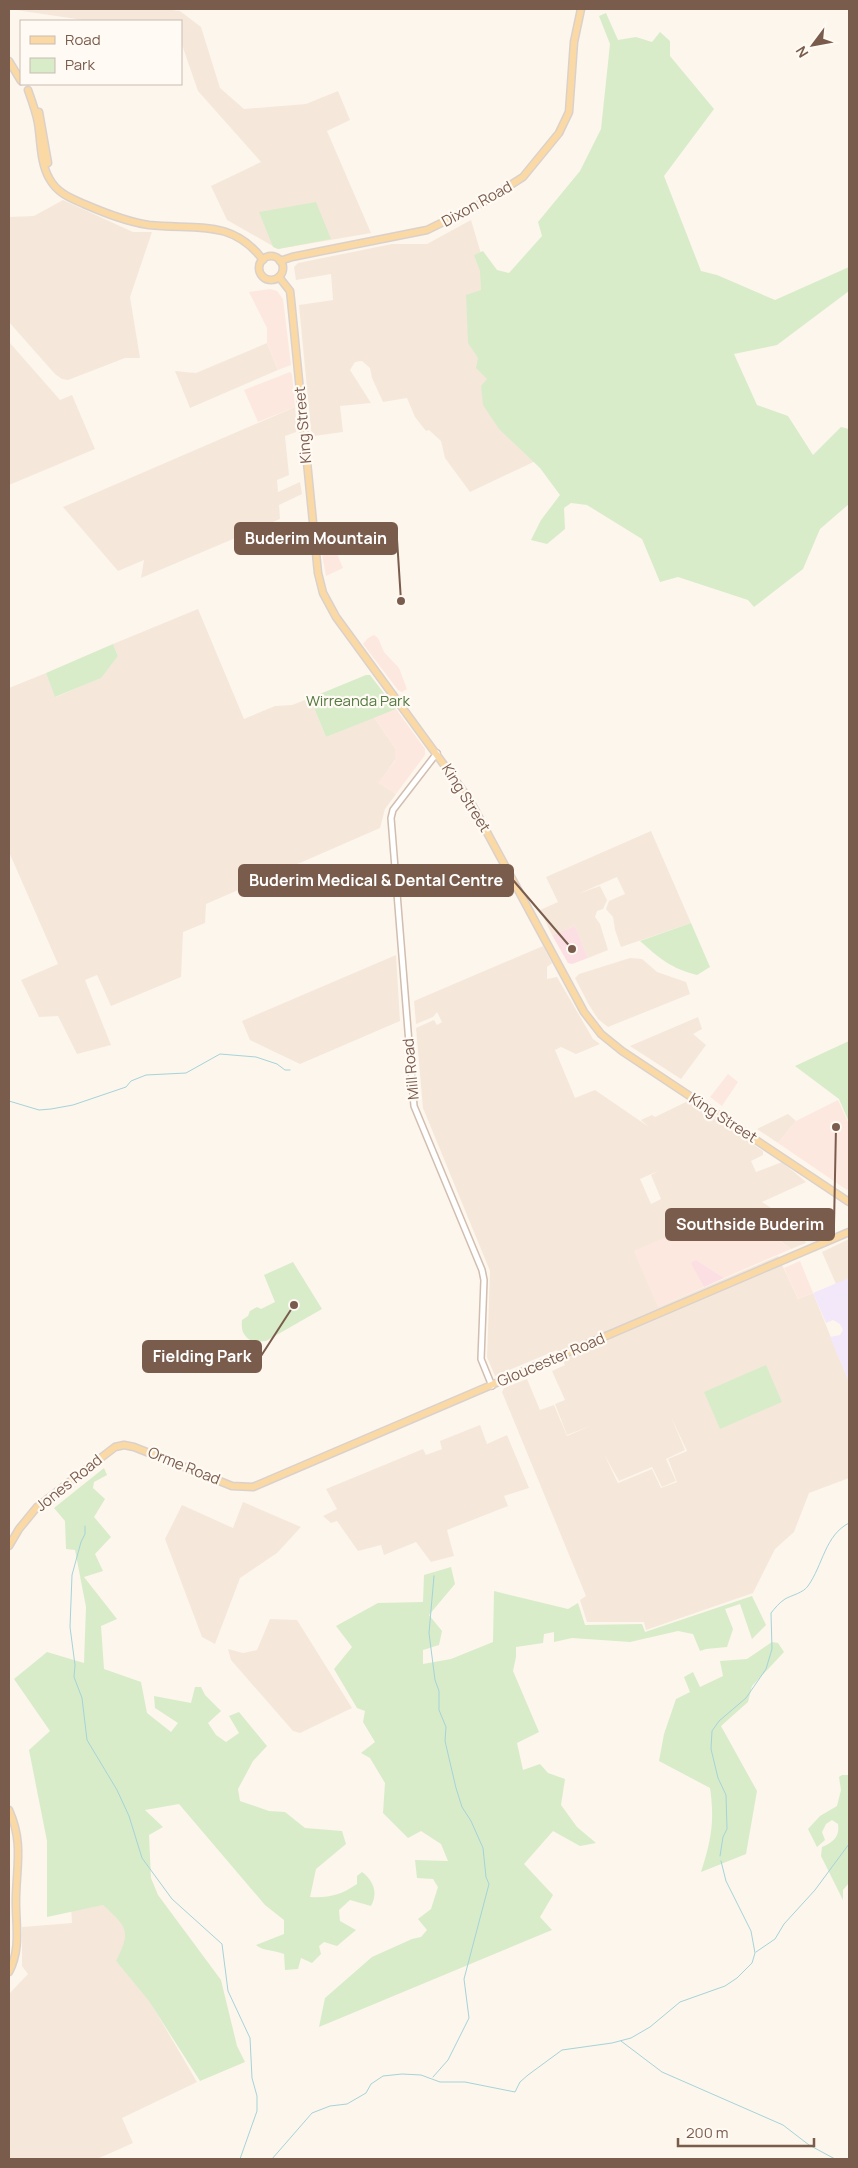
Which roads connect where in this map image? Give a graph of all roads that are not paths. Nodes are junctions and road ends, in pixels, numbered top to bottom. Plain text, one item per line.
1 (581, 9) edge
2 (9, 61) edge
3 (20, 78) edge
4 (24, 85) edge
5 (263, 260) junction
6 (280, 261) junction
7 (279, 277) junction
8 (437, 753) junction
9 (849, 1202) edge
10 (849, 1232) edge
11 (492, 1386) junction
12 (115, 1447) joint
13 (253, 1487) joint
14 (9, 1546) edge
15 (9, 1810) edge
16 (9, 1972) edge

1 - 6 main road, Dixon Road
2 - 3 main road
4 - 5 main road
5 - 6 main road
5 - 7 main road
6 - 7 main road
7 - 8 main road, King Street
8 - 9 main road, King Street
8 - 11 street, Mill Road
10 - 11 main road, Gloucester Road
11 - 13 main road, Gloucester Road
12 - 13 main road, Orme Road
12 - 14 main road, Jones Road
15 - 16 main road

